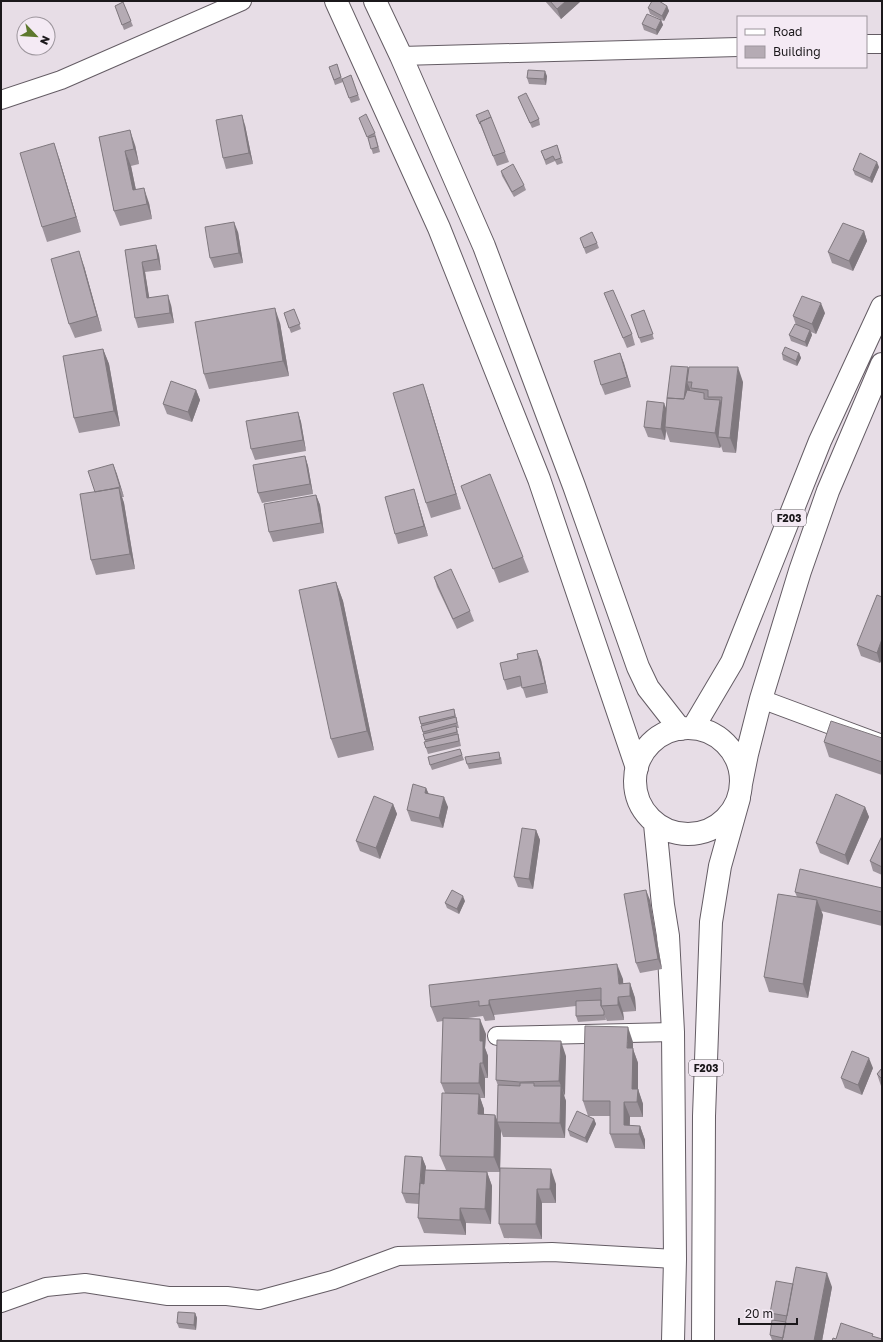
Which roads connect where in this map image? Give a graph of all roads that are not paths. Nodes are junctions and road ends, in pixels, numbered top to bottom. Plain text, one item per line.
1 (242, 1) edge
2 (336, 1) edge
3 (375, 1) edge
4 (867, 44) edge
5 (882, 44) edge
6 (737, 47) edge
7 (401, 56) junction
8 (1, 100) edge
9 (882, 307) edge
10 (882, 364) edge
11 (761, 699) junction
12 (687, 729) junction
13 (882, 744) edge
14 (637, 768) junction
15 (740, 791) junction
16 (655, 824) junction
17 (673, 1032) junction
18 (497, 1036) dead end
19 (675, 1259) junction
20 (1, 1304) edge
21 (673, 1341) edge
22 (703, 1341) edge

1 - 8 street
2 - 14 main road
3 - 7 main road
4 - 5 street
6 - 7 street
7 - 12 main road
9 - 12 main road, F203
10 - 11 main road, F203
11 - 13 street
11 - 15 main road, F203
12 - 14 main road
12 - 15 main road
14 - 16 main road
15 - 16 main road
15 - 22 main road, F203
16 - 17 main road, F203
17 - 18 street
17 - 19 main road, F203
19 - 20 street
19 - 21 main road, F203

